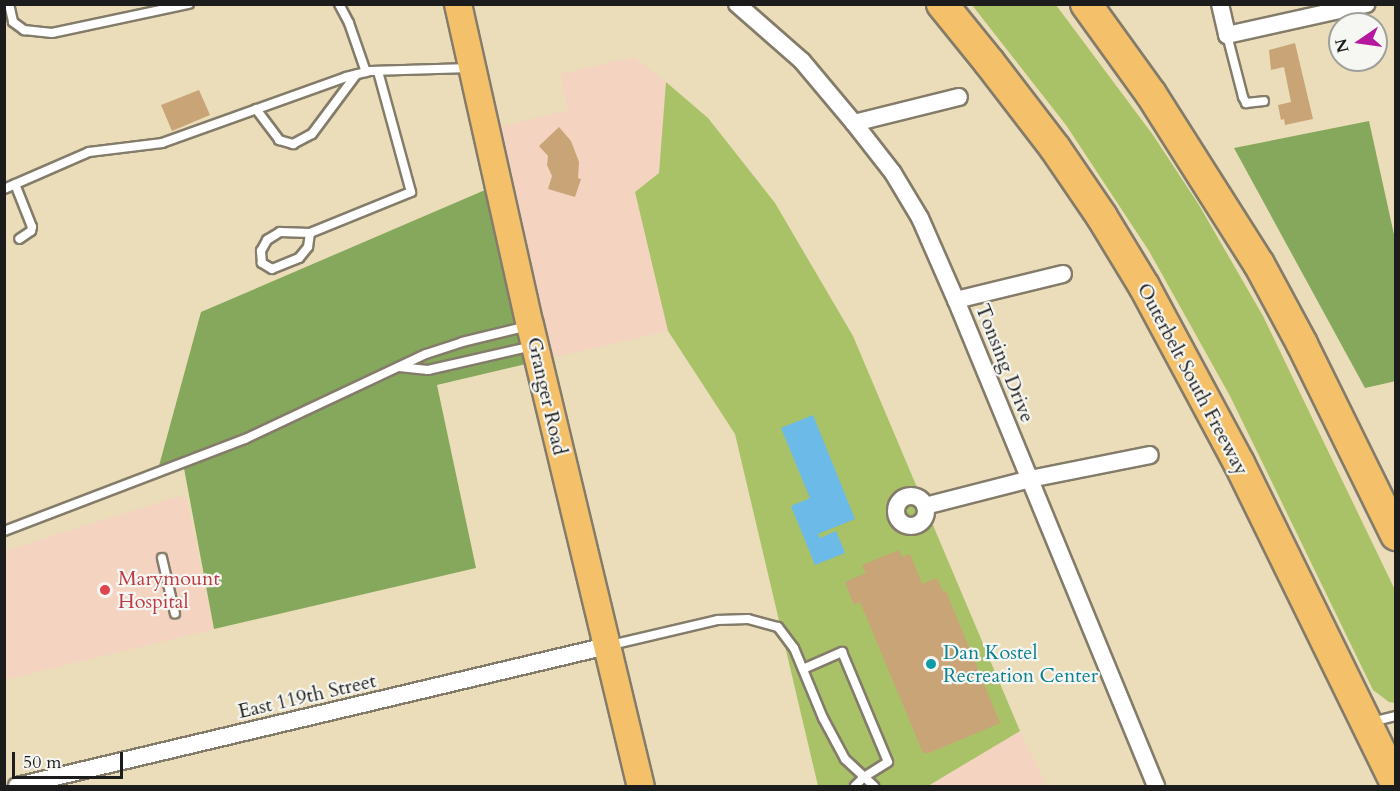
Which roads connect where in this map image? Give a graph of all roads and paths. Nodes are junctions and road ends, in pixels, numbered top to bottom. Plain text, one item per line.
1 (9, 4) edge
2 (189, 4) edge
3 (339, 4) edge
4 (458, 4) edge
5 (737, 4) edge
6 (942, 4) edge
7 (1086, 4) edge
8 (1112, 4) edge
9 (1220, 4) edge
10 (1367, 4) edge
11 (1227, 35) junction
12 (473, 68) junction
13 (378, 71) junction
14 (366, 72) junction
15 (356, 75) junction
16 (1151, 94) junction
17 (959, 97) dead end
18 (1264, 101) dead end
19 (256, 109) junction
20 (854, 123) junction
21 (15, 184) junction
22 (4, 189) edge
23 (310, 233) junction
24 (19, 239) dead end
25 (1063, 274) dead end
26 (956, 300) junction
27 (533, 335) junction
28 (396, 367) junction
29 (1150, 455) dead end
30 (1030, 479) junction
31 (925, 506) dead end
32 (4, 531) edge
33 (1395, 535) edge
34 (162, 558) dead end
35 (175, 614) dead end
36 (607, 646) junction
37 (803, 669) junction
38 (1395, 716) edge
39 (1366, 724) junction
40 (864, 777) junction
41 (1395, 784) edge
42 (16, 786) edge
43 (641, 786) edge
44 (855, 786) edge
45 (874, 786) edge
46 (1156, 786) edge

1 - 2 lane
3 - 14 lane
4 - 12 main road, Granger Road
5 - 20 street, Tonsing Drive
6 - 39 highway, Outerbelt South Freeway
7 - 16 highway
8 - 16 highway
9 - 11 street
10 - 11 street
11 - 18 lane
12 - 13 lane
12 - 27 main road, Granger Road
13 - 14 lane
13 - 23 lane
14 - 15 lane
15 - 19 lane
15 - 19 lane
16 - 33 highway
17 - 20 street
19 - 21 lane
20 - 26 street, Tonsing Drive
21 - 22 lane
21 - 24 lane
23 - 23 lane
25 - 26 street
26 - 30 street, Tonsing Drive
27 - 28 lane
27 - 28 lane
27 - 36 main road, Granger Road
28 - 32 lane
29 - 30 street
30 - 31 street
30 - 46 street, Tonsing Drive
34 - 35 lane
36 - 37 lane
36 - 42 street, East 119th Street
36 - 43 main road, Granger Road
37 - 40 lane
37 - 40 lane
38 - 39 lane
39 - 41 highway, Outerbelt South Freeway
40 - 44 lane
40 - 45 lane

